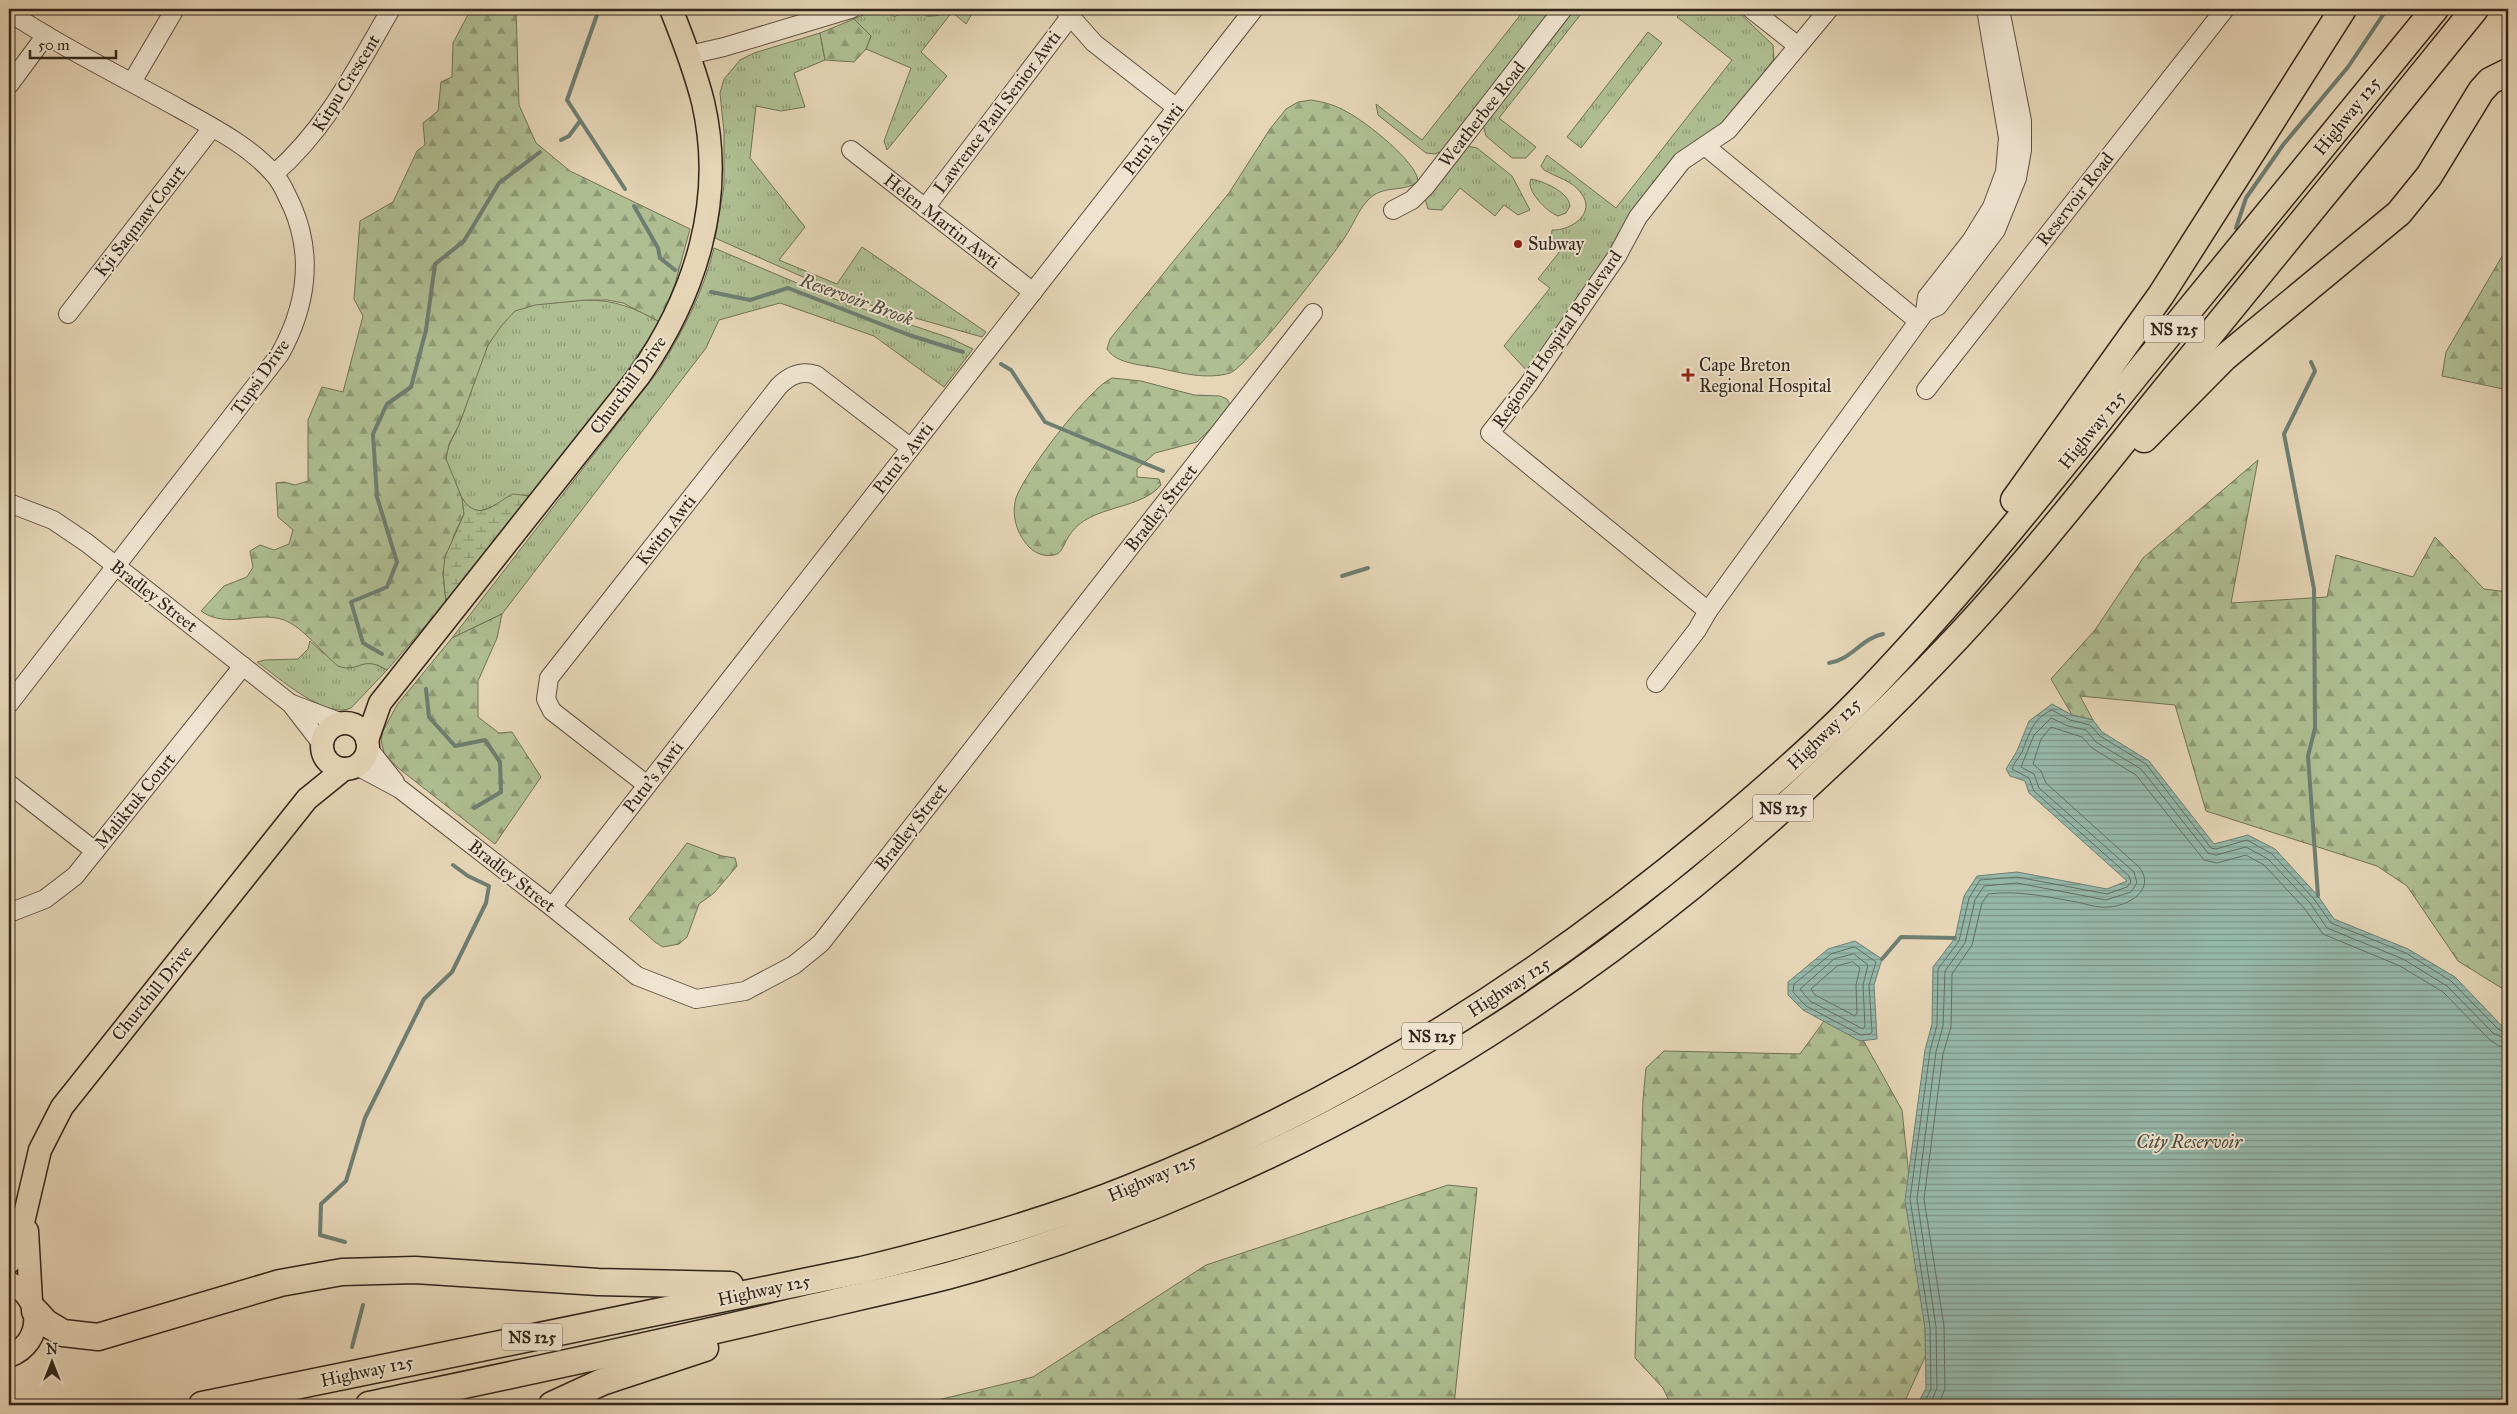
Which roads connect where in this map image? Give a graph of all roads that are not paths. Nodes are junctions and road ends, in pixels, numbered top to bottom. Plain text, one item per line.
1 (175, 9) edge
2 (391, 9) edge
3 (670, 9) edge
4 (851, 9) edge
5 (1254, 9) edge
6 (1563, 9) edge
7 (1751, 9) edge
8 (1829, 9) edge
9 (1986, 9) edge
10 (2000, 9) edge
11 (2225, 9) edge
12 (2343, 9) edge
13 (2435, 9) edge
14 (2475, 9) edge
15 (9, 12) edge
16 (1067, 13) edge
17 (46, 35) junction
18 (1798, 46) junction
19 (689, 55) junction
20 (2508, 72) edge
21 (132, 82) junction
22 (9, 85) edge
23 (1177, 108) junction
24 (212, 128) junction
25 (1705, 146) junction
26 (851, 150) dead end
27 (274, 174) junction
28 (925, 208) junction
29 (1393, 210) dead end
30 (1033, 292) junction
31 (1313, 313) dead end
32 (68, 314) dead end
33 (1922, 317) junction
34 (1926, 390) dead end
35 (911, 448) junction
36 (9, 503) edge
37 (2041, 542) junction
38 (116, 566) junction
39 (1708, 611) junction
40 (1909, 647) junction
41 (244, 666) junction
42 (1656, 683) dead end
43 (380, 703) junction
44 (9, 704) edge
45 (291, 704) junction
46 (344, 723) junction
47 (347, 754) junction
48 (9, 784) edge
49 (647, 784) junction
50 (95, 851) junction
51 (552, 907) junction
52 (9, 913) edge
53 (27, 1202) junction
54 (9, 1262) edge
55 (862, 1270) junction
56 (9, 1284) edge
57 (859, 1297) junction
58 (33, 1306) junction
59 (11, 1357) edge
60 (202, 1405) edge
61 (369, 1405) edge
62 (552, 1405) edge

1 - 21 street
2 - 27 street, Kitpu Crescent
3 - 19 main road, Churchill Drive
4 - 19 street
5 - 23 street, Putu's Awti
6 - 29 street, Weatherbee Road
7 - 18 street
8 - 18 street, Regional Hospital Boulevard
9 - 33 street
10 - 33 street
11 - 34 street, Reservoir Road
12 - 40 highway
13 - 40 highway, Highway 125 / NS 125
14 - 37 highway, Highway 125 / NS 125
15 - 17 street, Tupsi Drive
16 - 23 street
16 - 28 street, Lawrence Paul Senior Awti
17 - 21 street, Tupsi Drive
17 - 22 street
18 - 25 street, Regional Hospital Boulevard
19 - 43 main road, Churchill Drive
20 - 37 highway
21 - 24 street, Tupsi Drive
23 - 30 street, Putu's Awti
24 - 27 street, Tupsi Drive
24 - 32 street, Kji Saqmaw Court
25 - 33 street
25 - 39 street, Regional Hospital Boulevard
26 - 28 street, Helen Martin Awti
27 - 38 street, Tupsi Drive
28 - 30 street, Helen Martin Awti
30 - 35 street, Putu's Awti
31 - 51 street, Bradley Street
33 - 39 street
35 - 49 street, Putu's Awti
35 - 49 street, Kwitn Awti
36 - 38 street, Bradley Street
37 - 57 highway, Highway 125 / NS 125
38 - 41 street, Bradley Street
38 - 44 street, Tupsi Drive
39 - 42 street
40 - 55 highway, Highway 125 / NS 125
41 - 45 street, Bradley Street
41 - 50 street, Maliktuk Court
43 - 46 main road, Churchill Drive
43 - 47 main road, Churchill Drive
45 - 46 street, Bradley Street
45 - 47 street, Bradley Street
46 - 47 main road
46 - 47 main road, Churchill Drive
47 - 51 street, Bradley Street
47 - 53 main road, Churchill Drive
48 - 50 street
49 - 51 street, Putu's Awti
50 - 52 street, Maliktuk Court
53 - 54 main road, Churchill Drive
53 - 58 main road, Churchill Drive
55 - 58 highway
55 - 60 highway, Highway 125 / NS 125
56 - 58 main road
57 - 61 highway, Highway 125 / NS 125
57 - 62 highway
58 - 59 main road, Churchill Drive

